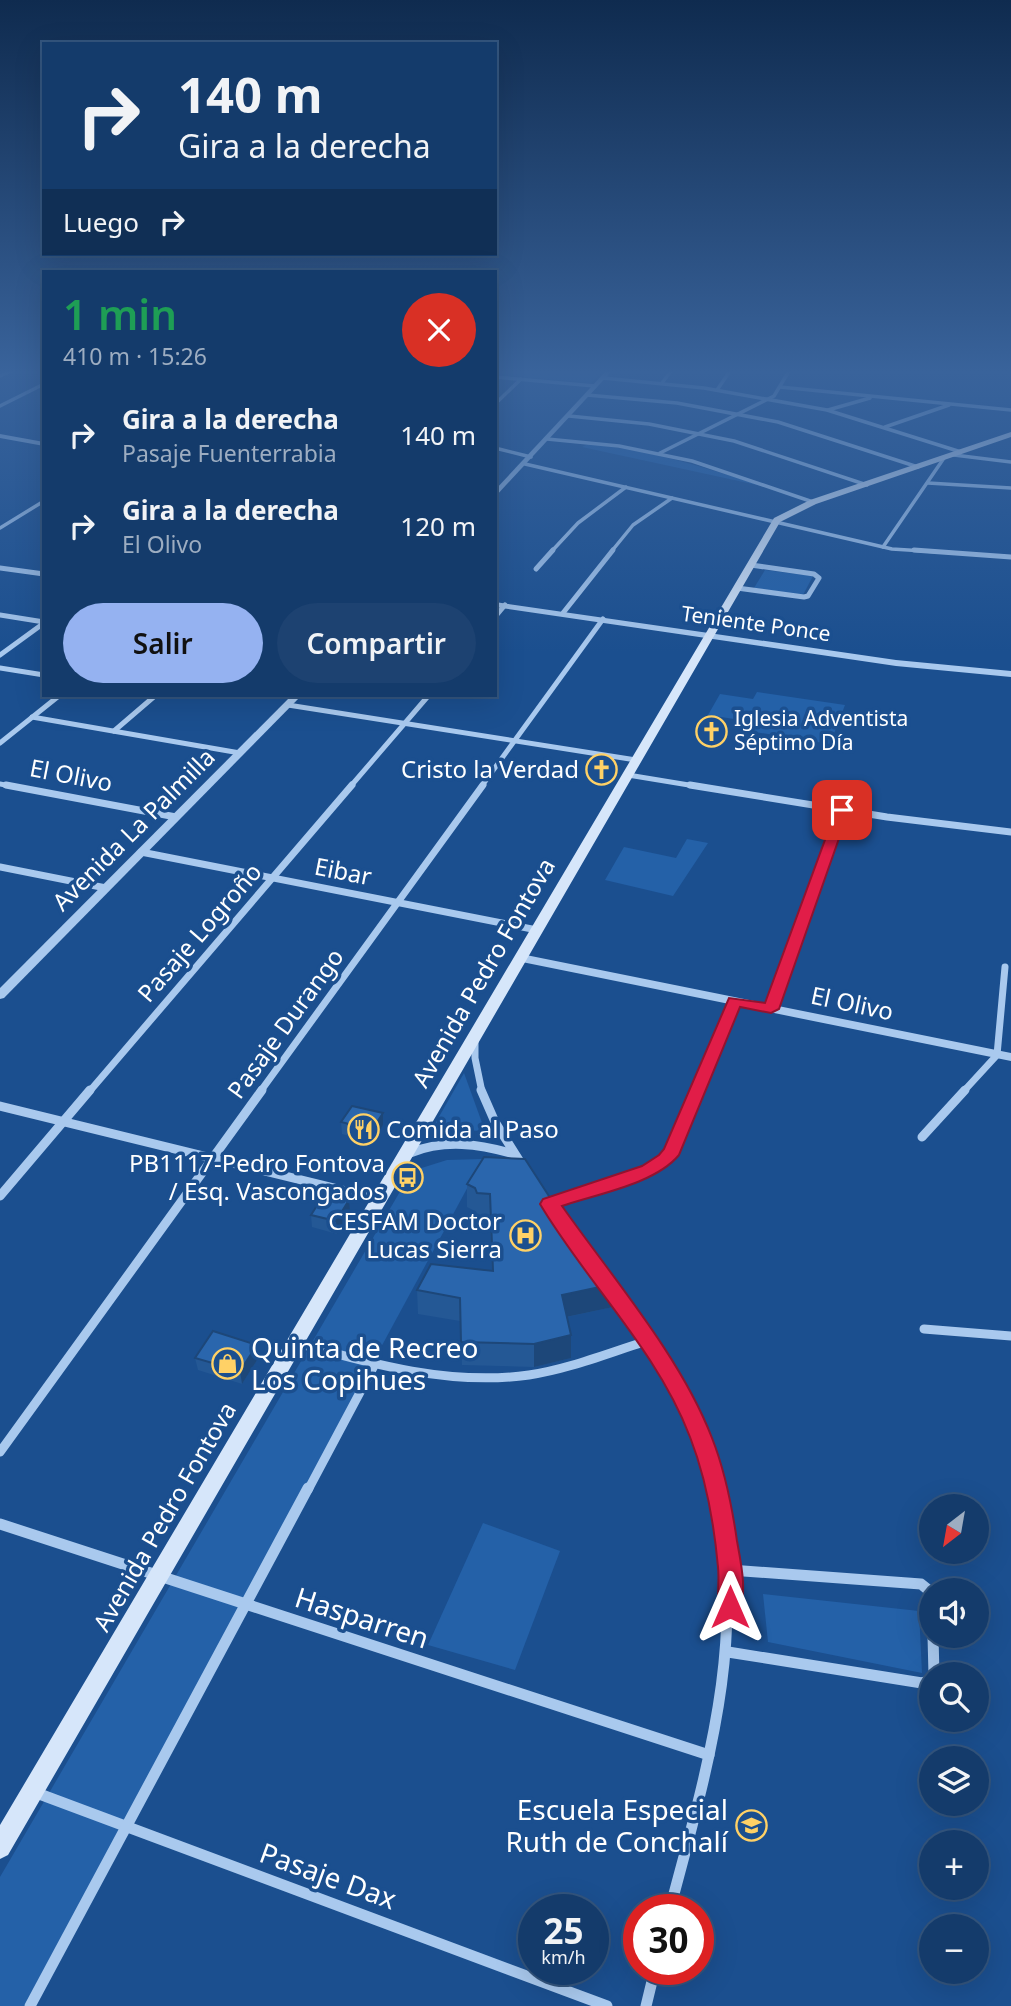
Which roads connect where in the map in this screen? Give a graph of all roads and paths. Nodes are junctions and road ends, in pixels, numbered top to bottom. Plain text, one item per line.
1 (525, 464) edge
2 (528, 465) edge
3 (705, 465) edge
4 (808, 465) edge
5 (911, 465) edge
6 (925, 465) edge
7 (940, 465) edge
8 (918, 467) junction
9 (928, 483) junction
10 (867, 485) junction
11 (626, 488) junction
12 (1011, 488) edge
13 (497, 493) edge
14 (672, 498) junction
15 (42, 502) edge
16 (813, 502) junction
17 (776, 523) junction
18 (0, 528) edge
19 (883, 547) junction
20 (1011, 557) edge
21 (751, 565) junction
22 (0, 568) edge
23 (536, 569) dead end
24 (42, 575) edge
25 (737, 589) junction
26 (500, 604) edge
27 (563, 613) junction
28 (0, 615) edge
29 (603, 619) junction
30 (42, 622) edge
31 (42, 623) edge
32 (710, 634) junction
33 (0, 654) edge
34 (0, 668) edge
35 (1011, 674) edge
36 (42, 675) edge
37 (57, 697) edge
38 (154, 697) edge
39 (296, 697) edge
40 (427, 697) edge
41 (288, 705) junction
42 (32, 717) junction
43 (404, 723) junction
44 (114, 732) junction
45 (514, 741) junction
46 (0, 743) edge
47 (240, 753) junction
48 (632, 767) junction
49 (0, 784) edge
50 (842, 810) junction
51 (176, 817) junction
52 (1011, 832) edge
53 (141, 852) junction
54 (0, 867) edge
55 (272, 878) junction
56 (106, 888) junction
57 (397, 902) junction
58 (537, 930) junction
59 (521, 958) junction
60 (1005, 967) dead end
61 (0, 995) edge
62 (734, 1001) junction
63 (771, 1009) junction
64 (476, 1034) junction
65 (997, 1055) junction
66 (1011, 1057) edge
67 (0, 1106) edge
68 (64, 1121) junction
69 (922, 1137) dead end
70 (515, 1155) junction
71 (405, 1156) junction
72 (213, 1158) junction
73 (529, 1174) edge
74 (543, 1194) edge
75 (0, 1196) edge
76 (379, 1199) junction
77 (550, 1204) junction
78 (557, 1214) edge
79 (602, 1278) edge
80 (924, 1329) dead end
81 (1011, 1336) edge
82 (647, 1341) junction
83 (295, 1343) junction
84 (374, 1366) junction
85 (0, 1452) edge
86 (0, 1524) edge
87 (730, 1570) junction
88 (159, 1575) junction
89 (919, 1584) edge
90 (246, 1604) junction
91 (728, 1652) junction
92 (919, 1683) edge
93 (709, 1755) junction
94 (33, 1791) junction
95 (127, 1826) junction
96 (0, 1847) edge
97 (674, 1894) edge
98 (651, 1985) edge
99 (30, 2006) edge
100 (607, 2006) edge
101 (646, 2006) edge

1 - 13 street
2 - 11 street
3 - 16 street
4 - 10 street
5 - 8 street
6 - 8 main road
7 - 9 street
8 - 10 main road
9 - 12 street
9 - 19 street
10 - 16 main road
11 - 14 street
11 - 23 street
14 - 17 street
14 - 27 street
15 - 18 street
16 - 17 main road
17 - 19 street
17 - 21 main road, Avenida Pedro Fontova
19 - 20 street
21 - 25 main road, Avenida Pedro Fontova
21 - 25 street
22 - 24 street
25 - 32 main road, Avenida Pedro Fontova
26 - 27 street, Teniente Ponce
27 - 29 street, Teniente Ponce
28 - 30 street
29 - 32 street, Teniente Ponce
29 - 45 street, Pasaje Durango
31 - 33 street
32 - 35 street, Teniente Ponce
32 - 48 main road, Avenida Pedro Fontova
34 - 36 street
37 - 42 street
38 - 44 street
39 - 41 street, Avenida La Palmilla
40 - 43 street, Pasaje Logroño
41 - 43 street
41 - 47 street, Avenida La Palmilla
42 - 44 street
42 - 46 street
43 - 45 street
43 - 55 street, Pasaje Logroño
44 - 47 street
45 - 48 street
45 - 57 street, Pasaje Durango
47 - 51 street, Avenida La Palmilla
48 - 50 street
48 - 58 main road, Avenida Pedro Fontova
49 - 51 street, El Olivo
50 - 52 street
50 - 63 street
51 - 53 street, Avenida La Palmilla
53 - 55 street, Eibar
53 - 56 street, Avenida La Palmilla
54 - 56 street
55 - 57 street, Eibar
55 - 68 street, Pasaje Logroño
56 - 61 street, Avenida La Palmilla
57 - 58 street, Eibar
57 - 72 street, Pasaje Durango
58 - 59 main road, Avenida Pedro Fontova
59 - 62 street, El Olivo
59 - 64 main road, Avenida Pedro Fontova
60 - 65 street
62 - 63 street, El Olivo
62 - 77 street
63 - 65 street, El Olivo
64 - 70 street
64 - 71 main road, Avenida Pedro Fontova
65 - 66 street, El Olivo
65 - 69 street
67 - 68 street
68 - 72 street
68 - 75 street, Pasaje Logroño
70 - 71 street
70 - 73 street
71 - 76 main road, Avenida Pedro Fontova
72 - 76 street
72 - 85 street, Pasaje Durango
74 - 77 street
76 - 83 main road, Avenida Pedro Fontova
77 - 78 street
79 - 82 street
80 - 81 street
82 - 84 street
82 - 87 street
83 - 84 street
83 - 88 main road, Avenida Pedro Fontova
84 - 90 street
86 - 88 street, Hasparren
87 - 89 street
87 - 91 street
88 - 90 street, Hasparren
88 - 94 main road, Avenida Pedro Fontova
90 - 93 street, Hasparren
90 - 95 street
91 - 92 street
91 - 93 street
93 - 97 street
94 - 95 street, Pasaje Dax
94 - 96 main road, Avenida Pedro Fontova
95 - 99 street
95 - 100 street, Pasaje Dax
98 - 101 street

